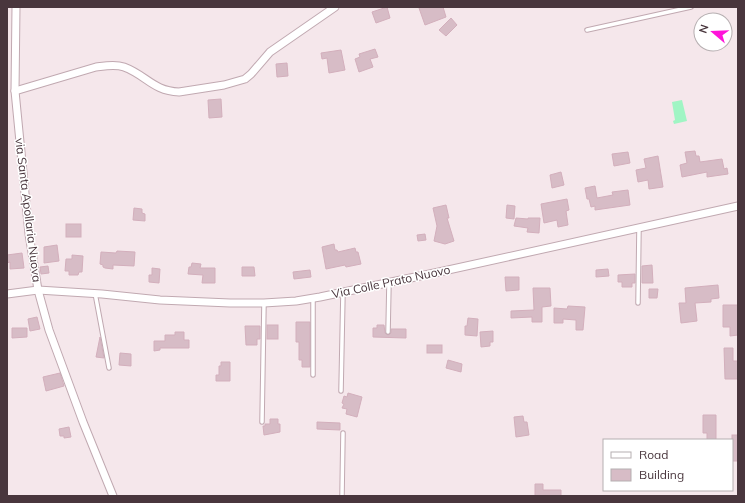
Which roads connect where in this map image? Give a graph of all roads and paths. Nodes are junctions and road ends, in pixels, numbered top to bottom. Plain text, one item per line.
1 (16, 7) edge
2 (335, 7) edge
3 (691, 7) edge
4 (587, 30) dead end
5 (15, 91) junction
6 (738, 206) edge
7 (639, 228) junction
8 (389, 282) junction
9 (38, 290) junction
10 (343, 292) junction
11 (95, 293) junction
12 (7, 294) edge
13 (312, 298) junction
14 (264, 303) junction
15 (638, 303) dead end
16 (388, 332) dead end
17 (109, 368) dead end
18 (313, 375) dead end
19 (342, 391) dead end
20 (262, 422) dead end
21 (343, 433) dead end
22 (113, 496) edge
23 (342, 496) edge

1 - 5 street, via Santa Apollaria Nuova
2 - 5 street
3 - 4 lane
5 - 9 street, via Santa Apollaria Nuova
6 - 7 street, Via Colle Prato Nuovo
7 - 8 street, Via Colle Prato Nuovo
7 - 15 lane
8 - 10 street, Via Colle Prato Nuovo
8 - 16 lane
9 - 11 street, Via Colle Prato Nuovo
9 - 12 street, Via Colle Prato Nuovo
9 - 22 street, via Santa Apollaria Nuova
10 - 13 street, Via Colle Prato Nuovo
10 - 19 lane
11 - 14 street, Via Colle Prato Nuovo
11 - 17 lane
13 - 14 street, Via Colle Prato Nuovo
13 - 18 lane
14 - 20 lane
21 - 23 lane

